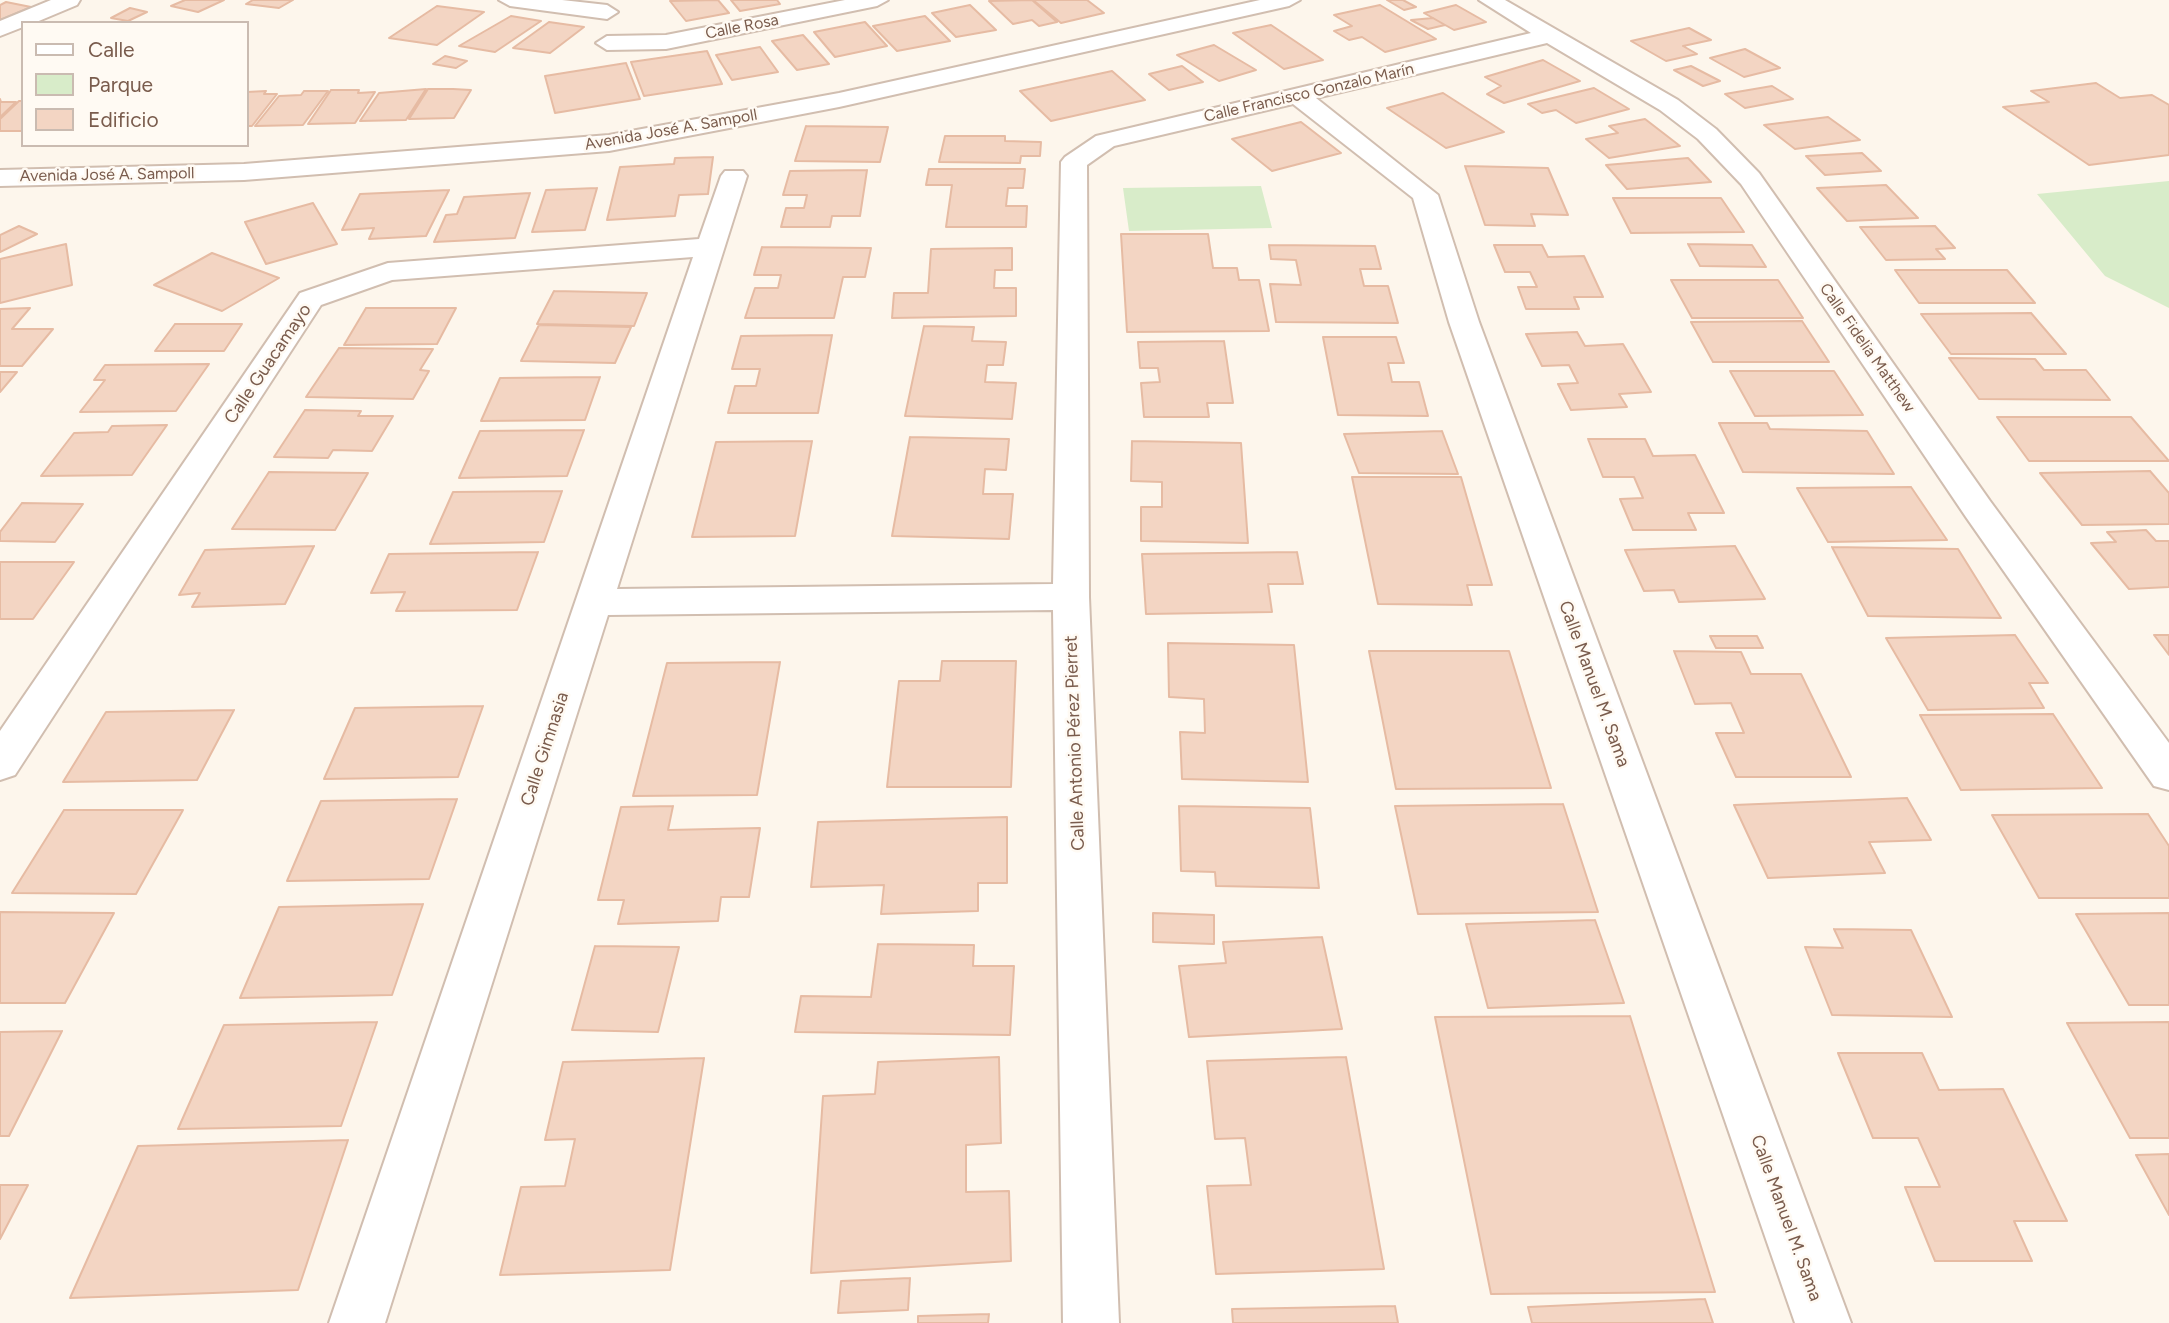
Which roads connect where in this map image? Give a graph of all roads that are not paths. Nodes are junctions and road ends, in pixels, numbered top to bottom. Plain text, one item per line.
1 (68, 0) edge
2 (510, 0) edge
3 (877, 0) edge
4 (1289, 0) edge
5 (1490, 0) edge
6 (607, 12) dead end
7 (0, 29) edge
8 (1549, 36) junction
9 (607, 43) dead end
10 (1298, 96) junction
11 (1074, 162) joint
12 (734, 176) dead end
13 (0, 178) edge
14 (710, 247) junction
15 (1071, 597) junction
16 (593, 602) junction
17 (0, 764) edge
18 (2169, 774) edge
19 (357, 1323) edge
20 (1091, 1323) edge
21 (1823, 1323) edge

1 - 7 street
2 - 6 street
3 - 9 street, Calle Rosa
4 - 13 street, Avenida José A. Sampoll
5 - 8 street, Calle Fidelia Matthew
8 - 10 street, Calle Francisco Gonzalo Marín
8 - 18 street, Calle Fidelia Matthew
10 - 11 street, Calle Francisco Gonzalo Marín
10 - 21 street, Calle Manuel M. Sama
11 - 15 street, Calle Antonio Pérez Pierret
12 - 14 street, Calle Gimnasia
14 - 16 street, Calle Gimnasia
14 - 17 street, Calle Guacamayo
15 - 16 street
15 - 20 street, Calle Antonio Pérez Pierret
16 - 19 street, Calle Gimnasia

